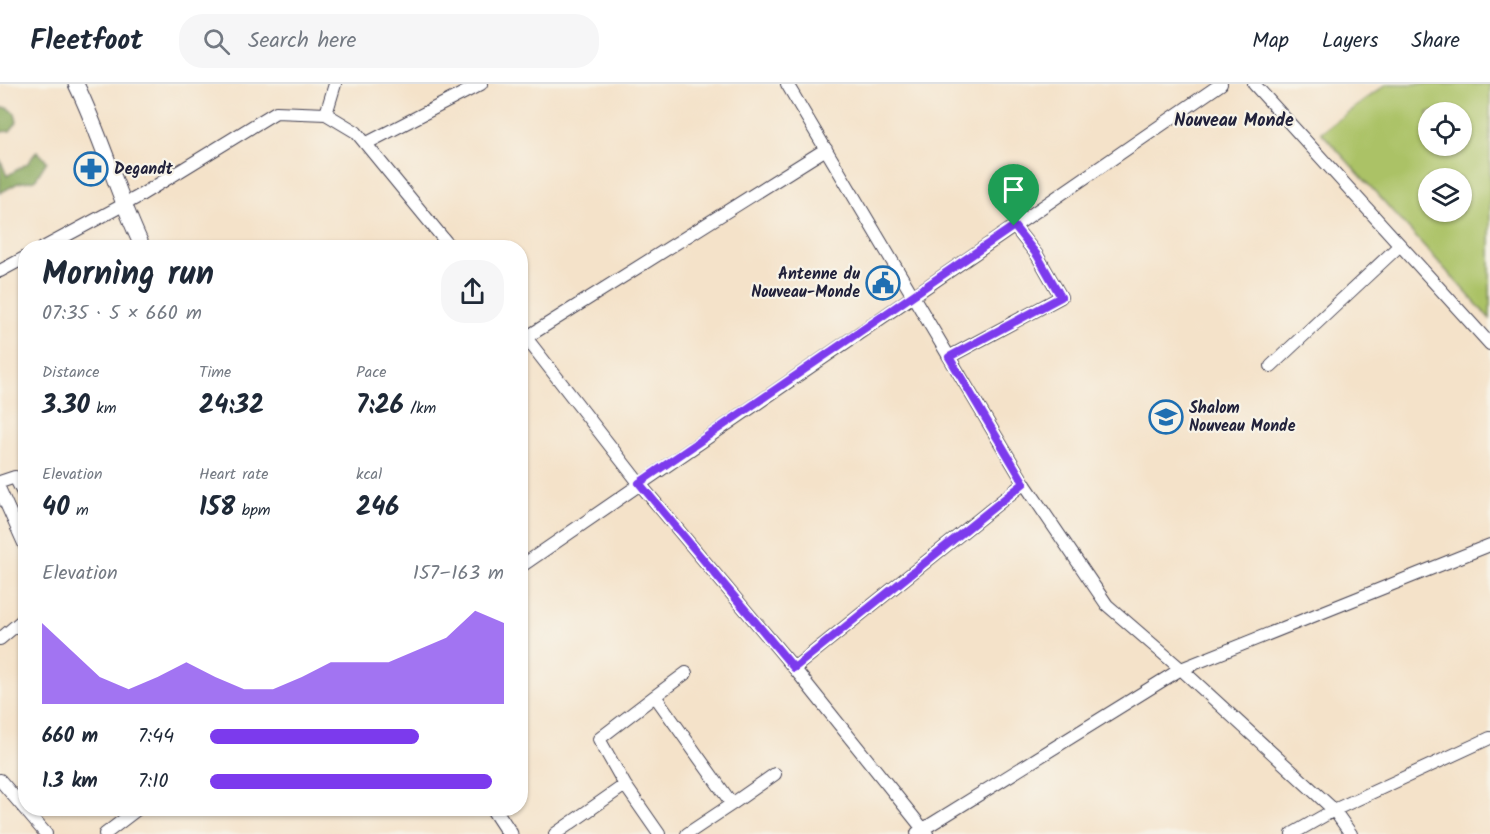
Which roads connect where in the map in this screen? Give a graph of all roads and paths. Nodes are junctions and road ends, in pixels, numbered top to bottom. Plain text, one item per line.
1 (76, 84) edge
2 (335, 84) edge
3 (481, 84) edge
4 (787, 84) edge
5 (1221, 84) edge
6 (1254, 84) edge
7 (326, 114) junction
8 (367, 143) junction
9 (826, 149) junction
10 (122, 205) junction
11 (1014, 226) junction
12 (58, 240) edge
13 (139, 240) edge
14 (445, 240) edge
15 (1400, 246) junction
16 (18, 261) edge
17 (0, 271) edge
18 (914, 296) junction
19 (528, 332) edge
20 (528, 339) edge
21 (1490, 344) edge
22 (949, 357) junction
23 (1271, 366) dead end
24 (0, 482) edge
25 (18, 483) edge
26 (639, 483) junction
27 (1024, 483) junction
28 (0, 490) edge
29 (18, 530) edge
30 (1490, 544) edge
31 (528, 561) edge
32 (18, 624) edge
33 (0, 639) edge
34 (794, 668) junction
35 (1181, 669) junction
36 (686, 673) dead end
37 (655, 696) junction
38 (1490, 738) edge
39 (775, 774) dead end
40 (0, 780) edge
41 (625, 784) junction
42 (18, 801) edge
43 (732, 804) junction
44 (1334, 810) junction
45 (31, 816) edge
46 (129, 816) edge
47 (498, 816) edge
48 (922, 832) edge
49 (46, 834) edge
50 (105, 834) edge
51 (510, 834) edge
52 (555, 834) edge
53 (659, 834) edge
54 (687, 834) edge
55 (1292, 834) edge
56 (1351, 834) edge

1 - 10 street
2 - 7 street
3 - 8 street
4 - 9 street
5 - 11 street
6 - 15 street
7 - 8 street
7 - 10 street
8 - 14 street
9 - 18 street
9 - 19 street
10 - 12 street
10 - 13 street
11 - 18 street
11 - 22 street
15 - 21 street
15 - 23 street
16 - 17 street
18 - 22 street
18 - 26 street
20 - 26 street
22 - 27 street
24 - 25 street
26 - 31 street
26 - 34 street
27 - 34 street
27 - 35 street
28 - 29 street
30 - 35 street
32 - 33 street
34 - 48 street
35 - 44 street
35 - 48 street
36 - 37 street
37 - 41 street
37 - 43 street
38 - 44 street
39 - 43 street
40 - 42 street
41 - 52 street
41 - 53 street
43 - 54 street
44 - 55 street
44 - 56 street
45 - 49 street
46 - 50 street
47 - 51 street

